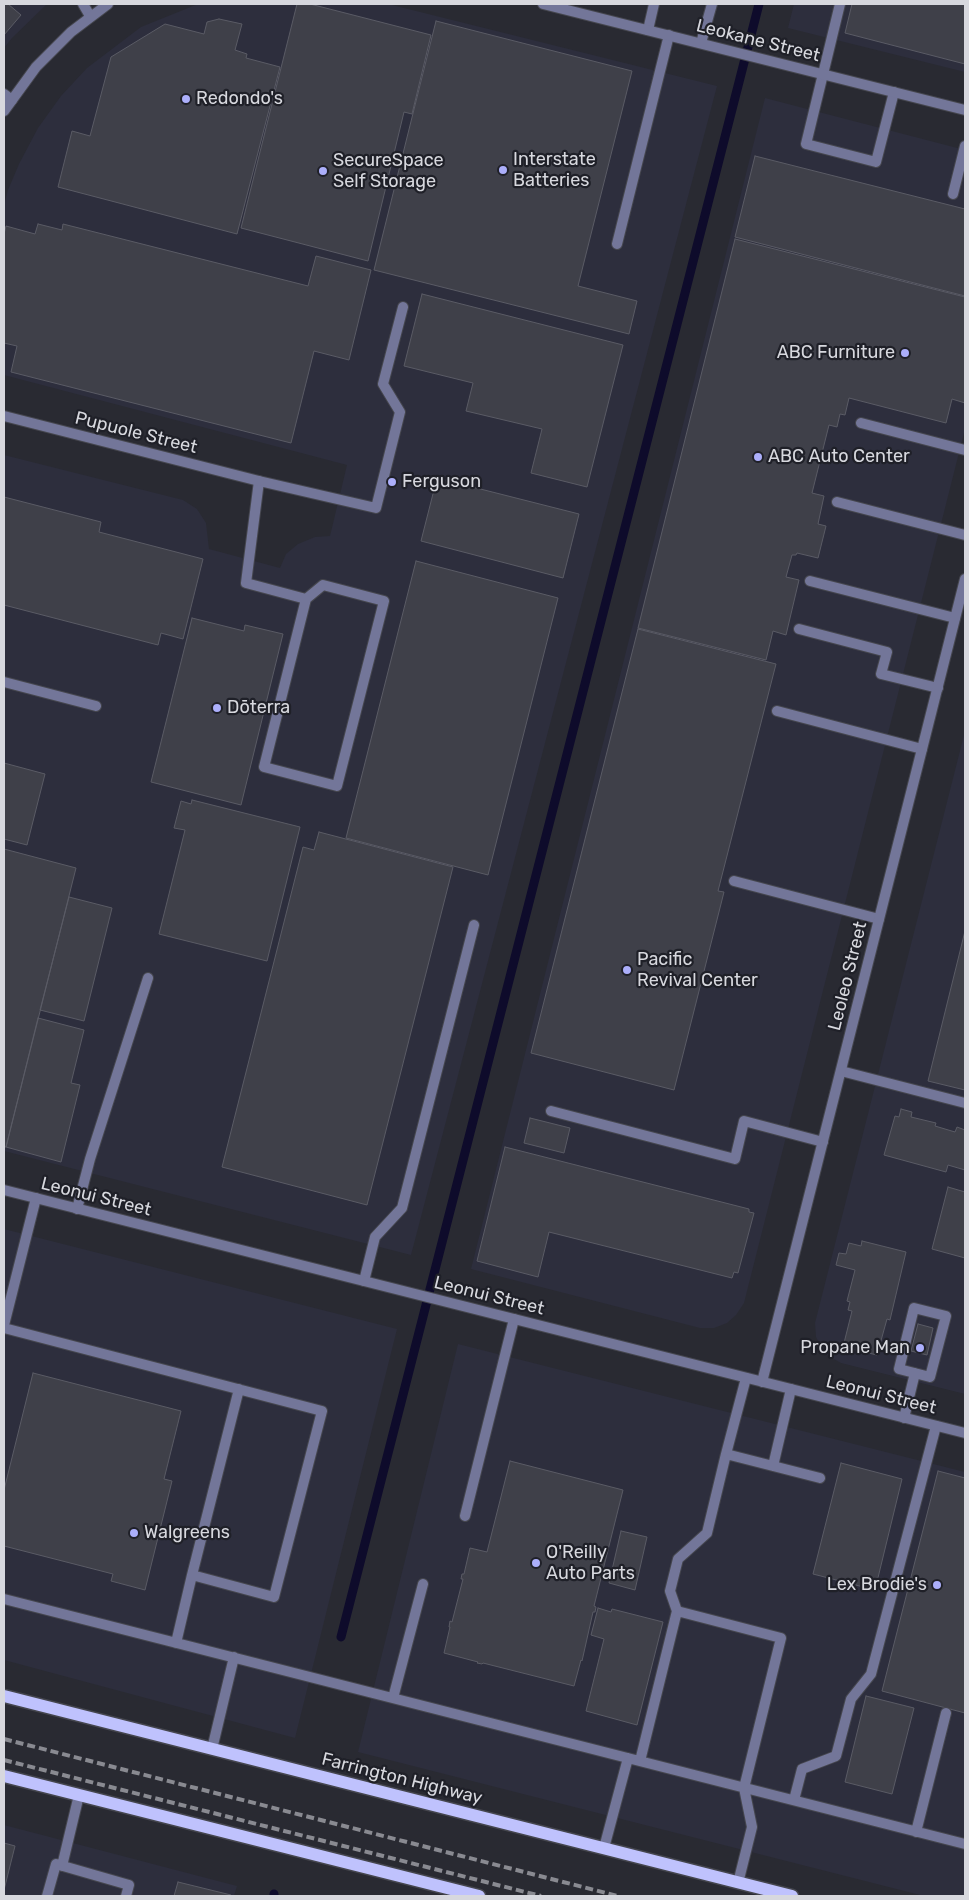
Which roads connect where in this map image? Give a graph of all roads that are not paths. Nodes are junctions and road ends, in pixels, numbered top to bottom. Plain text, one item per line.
1 (83, 4) edge
2 (108, 4) edge
3 (546, 4) edge
4 (654, 4) edge
5 (712, 4) edge
6 (840, 4) edge
7 (90, 16) junction
8 (648, 30) junction
9 (669, 35) junction
10 (701, 43) junction
11 (823, 74) junction
12 (894, 92) junction
13 (8, 97) edge
14 (965, 110) edge
15 (4, 111) edge
16 (965, 146) edge
17 (954, 194) dead end
18 (617, 244) dead end
19 (403, 307) dead end
20 (4, 416) edge
21 (861, 422) dead end
22 (965, 450) edge
23 (259, 481) junction
24 (837, 502) dead end
25 (965, 534) edge
26 (965, 579) edge
27 (810, 581) dead end
28 (306, 599) junction
29 (962, 603) edge
30 (955, 618) junction
31 (799, 629) dead end
32 (4, 682) edge
33 (938, 688) junction
34 (96, 706) dead end
35 (777, 711) dead end
36 (922, 748) junction
37 (734, 881) dead end
38 (879, 919) junction
39 (474, 925) dead end
40 (148, 978) dead end
41 (841, 1071) junction
42 (965, 1103) edge
43 (552, 1112) dead end
44 (823, 1142) junction
45 (4, 1190) edge
46 (36, 1198) junction
47 (77, 1209) junction
48 (364, 1281) junction
49 (514, 1319) junction
50 (4, 1326) edge
51 (915, 1373) junction
52 (746, 1378) junction
53 (762, 1382) junction
54 (239, 1389) junction
55 (791, 1389) junction
56 (904, 1418) junction
57 (936, 1426) junction
58 (965, 1433) edge
59 (726, 1454) junction
60 (773, 1466) junction
61 (820, 1478) dead end
62 (466, 1516) dead end
63 (192, 1576) junction
64 (423, 1584) dead end
65 (4, 1599) edge
66 (677, 1611) junction
67 (176, 1643) junction
68 (234, 1657) junction
69 (4, 1696) edge
70 (393, 1698) junction
71 (946, 1713) dead end
72 (212, 1749) junction
73 (628, 1758) junction
74 (640, 1761) junction
75 (4, 1776) edge
76 (744, 1788) junction
77 (79, 1795) junction
78 (794, 1800) junction
79 (916, 1832) junction
80 (965, 1844) edge
81 (604, 1848) junction
82 (62, 1866) junction
83 (738, 1883) junction
84 (47, 1896) edge
85 (126, 1896) edge
86 (479, 1896) edge
87 (792, 1896) edge

1 - 7 street
2 - 7 street
3 - 8 street, Leokane Street
4 - 8 street
5 - 10 street
6 - 11 street
7 - 13 street
8 - 9 street, Leokane Street
9 - 10 street, Leokane Street
9 - 18 street
10 - 11 street, Leokane Street
11 - 12 street, Leokane Street
11 - 12 street
12 - 14 street, Leokane Street
13 - 15 street
16 - 17 street
19 - 23 street, Pupuole Street
20 - 23 street, Pupuole Street
21 - 22 street
23 - 28 street
24 - 25 street
26 - 29 street, Leoleo Street
27 - 30 street
28 - 28 street
29 - 30 street, Leoleo Street
30 - 33 street, Leoleo Street
31 - 33 street
32 - 34 street
33 - 36 street, Leoleo Street
35 - 36 street
36 - 38 street, Leoleo Street
37 - 38 street
38 - 41 street, Leoleo Street
39 - 48 street
40 - 47 street
41 - 42 street
41 - 44 street, Leoleo Street
43 - 44 street
44 - 53 street, Leoleo Street
45 - 46 street, Leonui Street
46 - 47 street, Leonui Street
46 - 50 street
47 - 48 street, Leonui Street
48 - 49 street, Leonui Street
49 - 52 street, Leonui Street
49 - 62 street
50 - 54 street
51 - 51 street
51 - 56 street
52 - 53 street, Leonui Street
52 - 59 street
53 - 55 street, Leonui Street
54 - 63 street
54 - 63 street
55 - 56 street, Leonui Street
55 - 60 street
56 - 57 street, Leonui Street
57 - 58 street, Leonui Street
57 - 78 street
59 - 60 street
59 - 66 street
60 - 61 street
63 - 67 street
64 - 70 street
65 - 67 street
66 - 74 street
66 - 76 street
67 - 68 street
68 - 70 street
68 - 72 street
69 - 72 main road, Farrington Highway
70 - 73 street
71 - 79 street
72 - 81 main road, Farrington Highway
73 - 74 street
73 - 81 street
74 - 76 street
75 - 77 main road
76 - 78 street
76 - 83 street
77 - 82 street
77 - 86 main road
78 - 79 street
79 - 80 street
81 - 83 main road, Farrington Highway
82 - 84 street
82 - 85 street
83 - 87 main road, Farrington Highway

